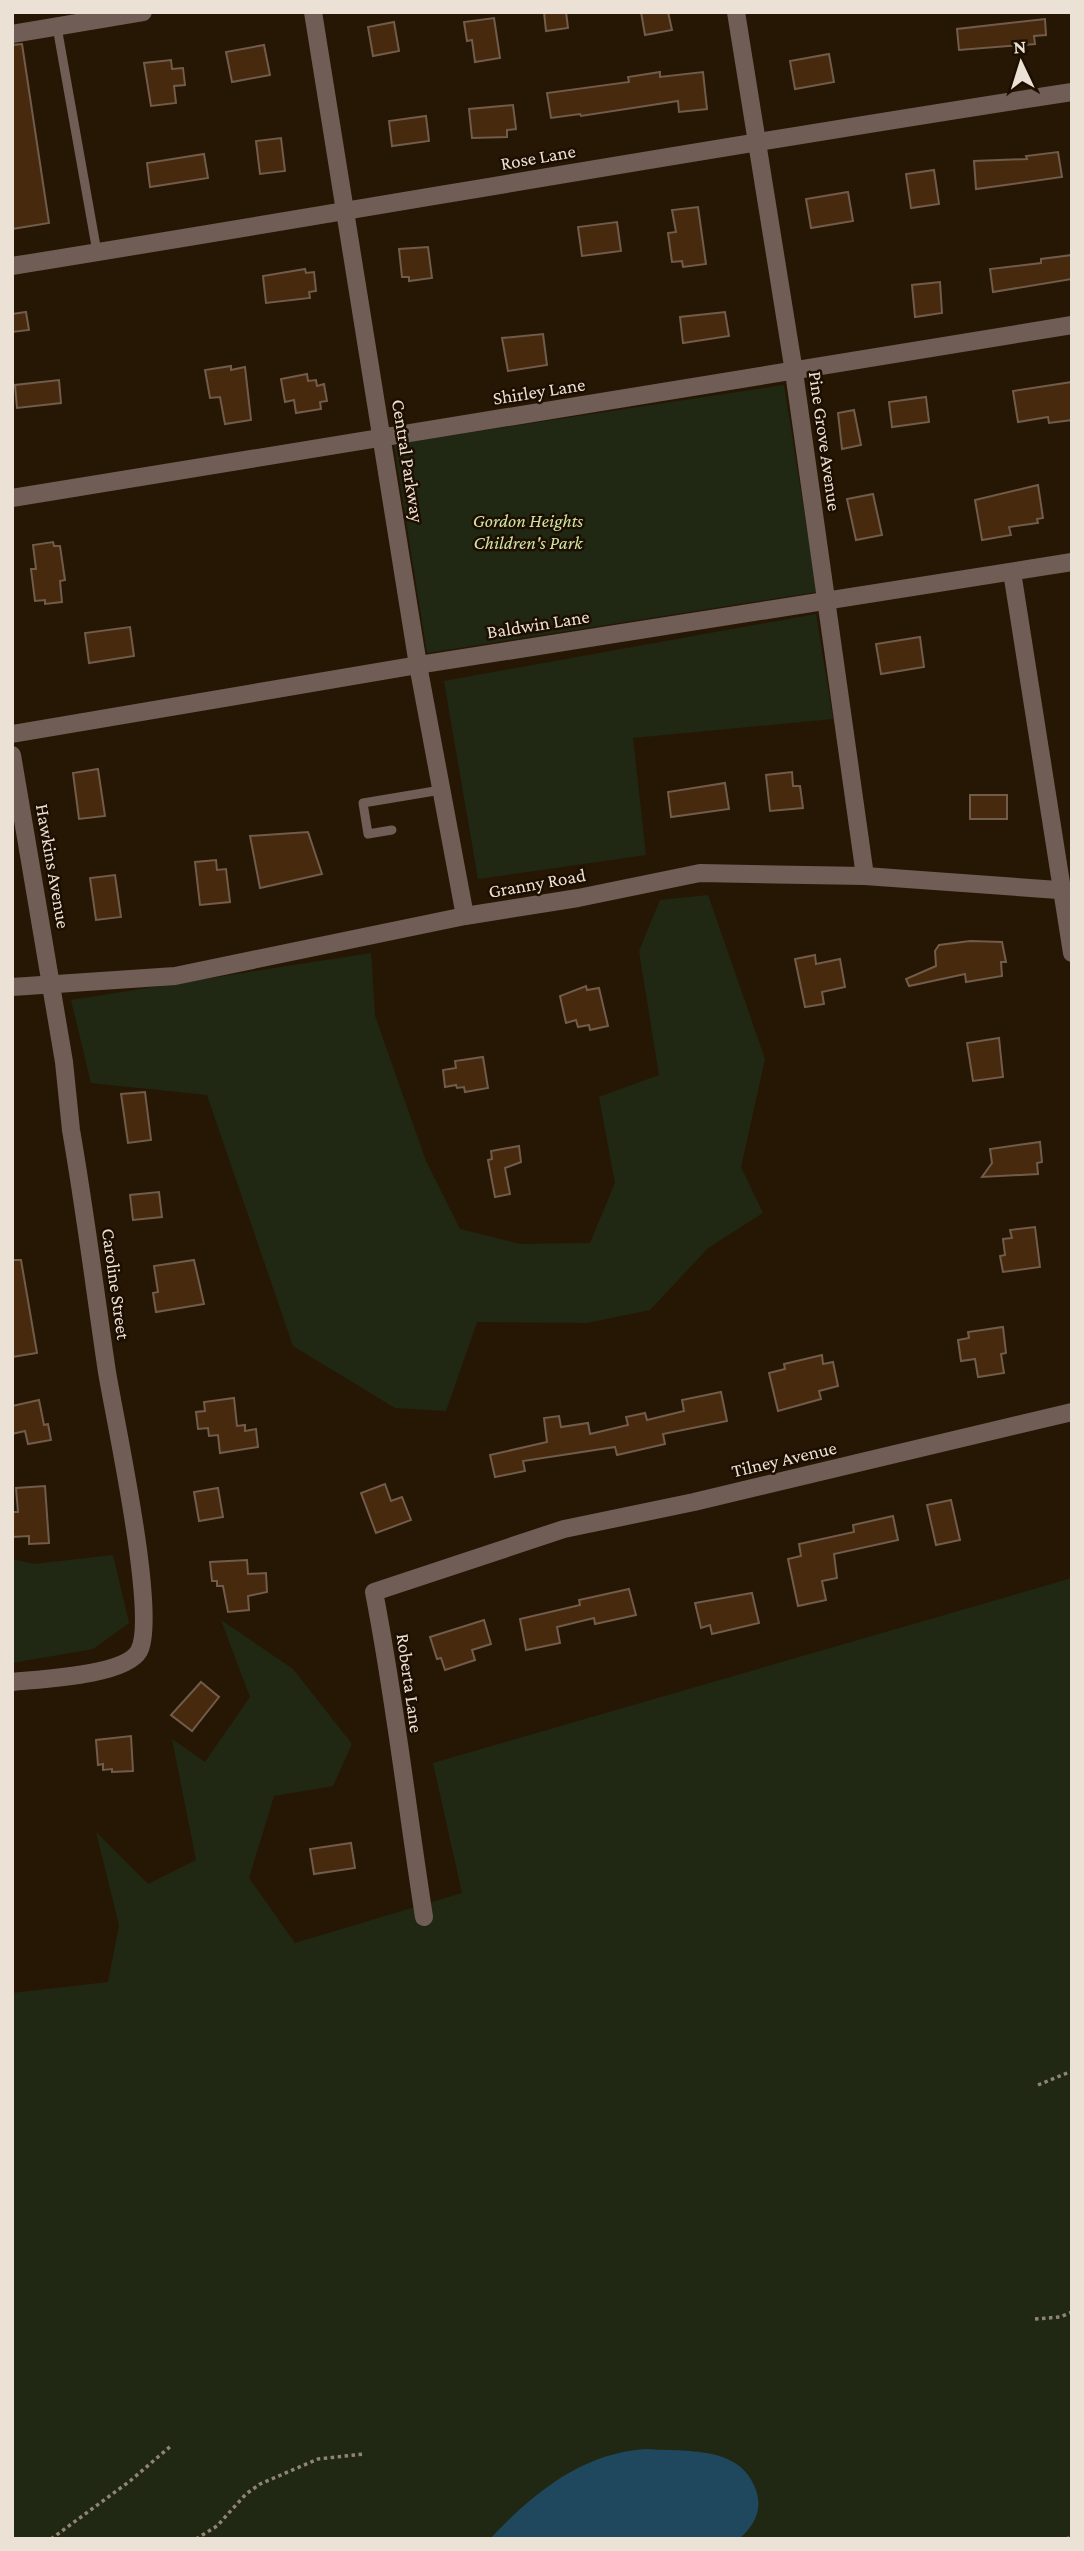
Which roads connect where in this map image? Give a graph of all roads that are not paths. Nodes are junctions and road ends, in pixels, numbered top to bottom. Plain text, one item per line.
1 (143, 12) edge
2 (313, 12) edge
3 (736, 12) edge
4 (57, 27) junction
5 (12, 34) edge
6 (1072, 92) edge
7 (757, 140) junction
8 (348, 212) junction
9 (97, 252) junction
10 (12, 266) edge
11 (1072, 325) edge
12 (794, 372) junction
13 (383, 438) junction
14 (12, 498) edge
15 (1072, 562) edge
16 (1012, 572) junction
17 (826, 599) junction
18 (418, 665) junction
19 (12, 734) edge
20 (12, 755) edge
21 (442, 790) junction
22 (392, 830) dead end
23 (865, 876) junction
24 (1067, 890) edge
25 (465, 916) junction
26 (1072, 953) edge
27 (51, 985) junction
28 (12, 987) edge
29 (1072, 1412) edge
30 (507, 1548) joint
31 (12, 1682) edge
32 (424, 1917) dead end

1 - 4 street
2 - 8 street, Central Parkway
3 - 7 street, Pine Grove Avenue
4 - 5 street
4 - 9 lane
6 - 7 street, Rose Lane
7 - 8 street, Rose Lane
7 - 12 street, Pine Grove Avenue
8 - 9 street, Rose Lane
8 - 13 street, Central Parkway
9 - 10 street, Rose Lane
11 - 12 street, Shirley Lane
12 - 13 street, Shirley Lane
12 - 17 street, Pine Grove Avenue
13 - 14 street, Shirley Lane
13 - 18 street, Central Parkway
15 - 16 street, Baldwin Lane
16 - 17 street, Baldwin Lane
16 - 24 street
17 - 18 street, Baldwin Lane
17 - 23 street, Pine Grove Avenue
18 - 19 street, Baldwin Lane
18 - 21 street, Central Parkway
20 - 27 street, Hawkins Avenue
21 - 22 lane
21 - 25 street, Central Parkway
23 - 24 street, Granny Road
23 - 25 street, Granny Road
24 - 26 street
25 - 27 street, Granny Road
27 - 28 street, Granny Road
27 - 31 street, Caroline Street
29 - 30 street, Tilney Avenue
30 - 32 street, Roberta Lane

